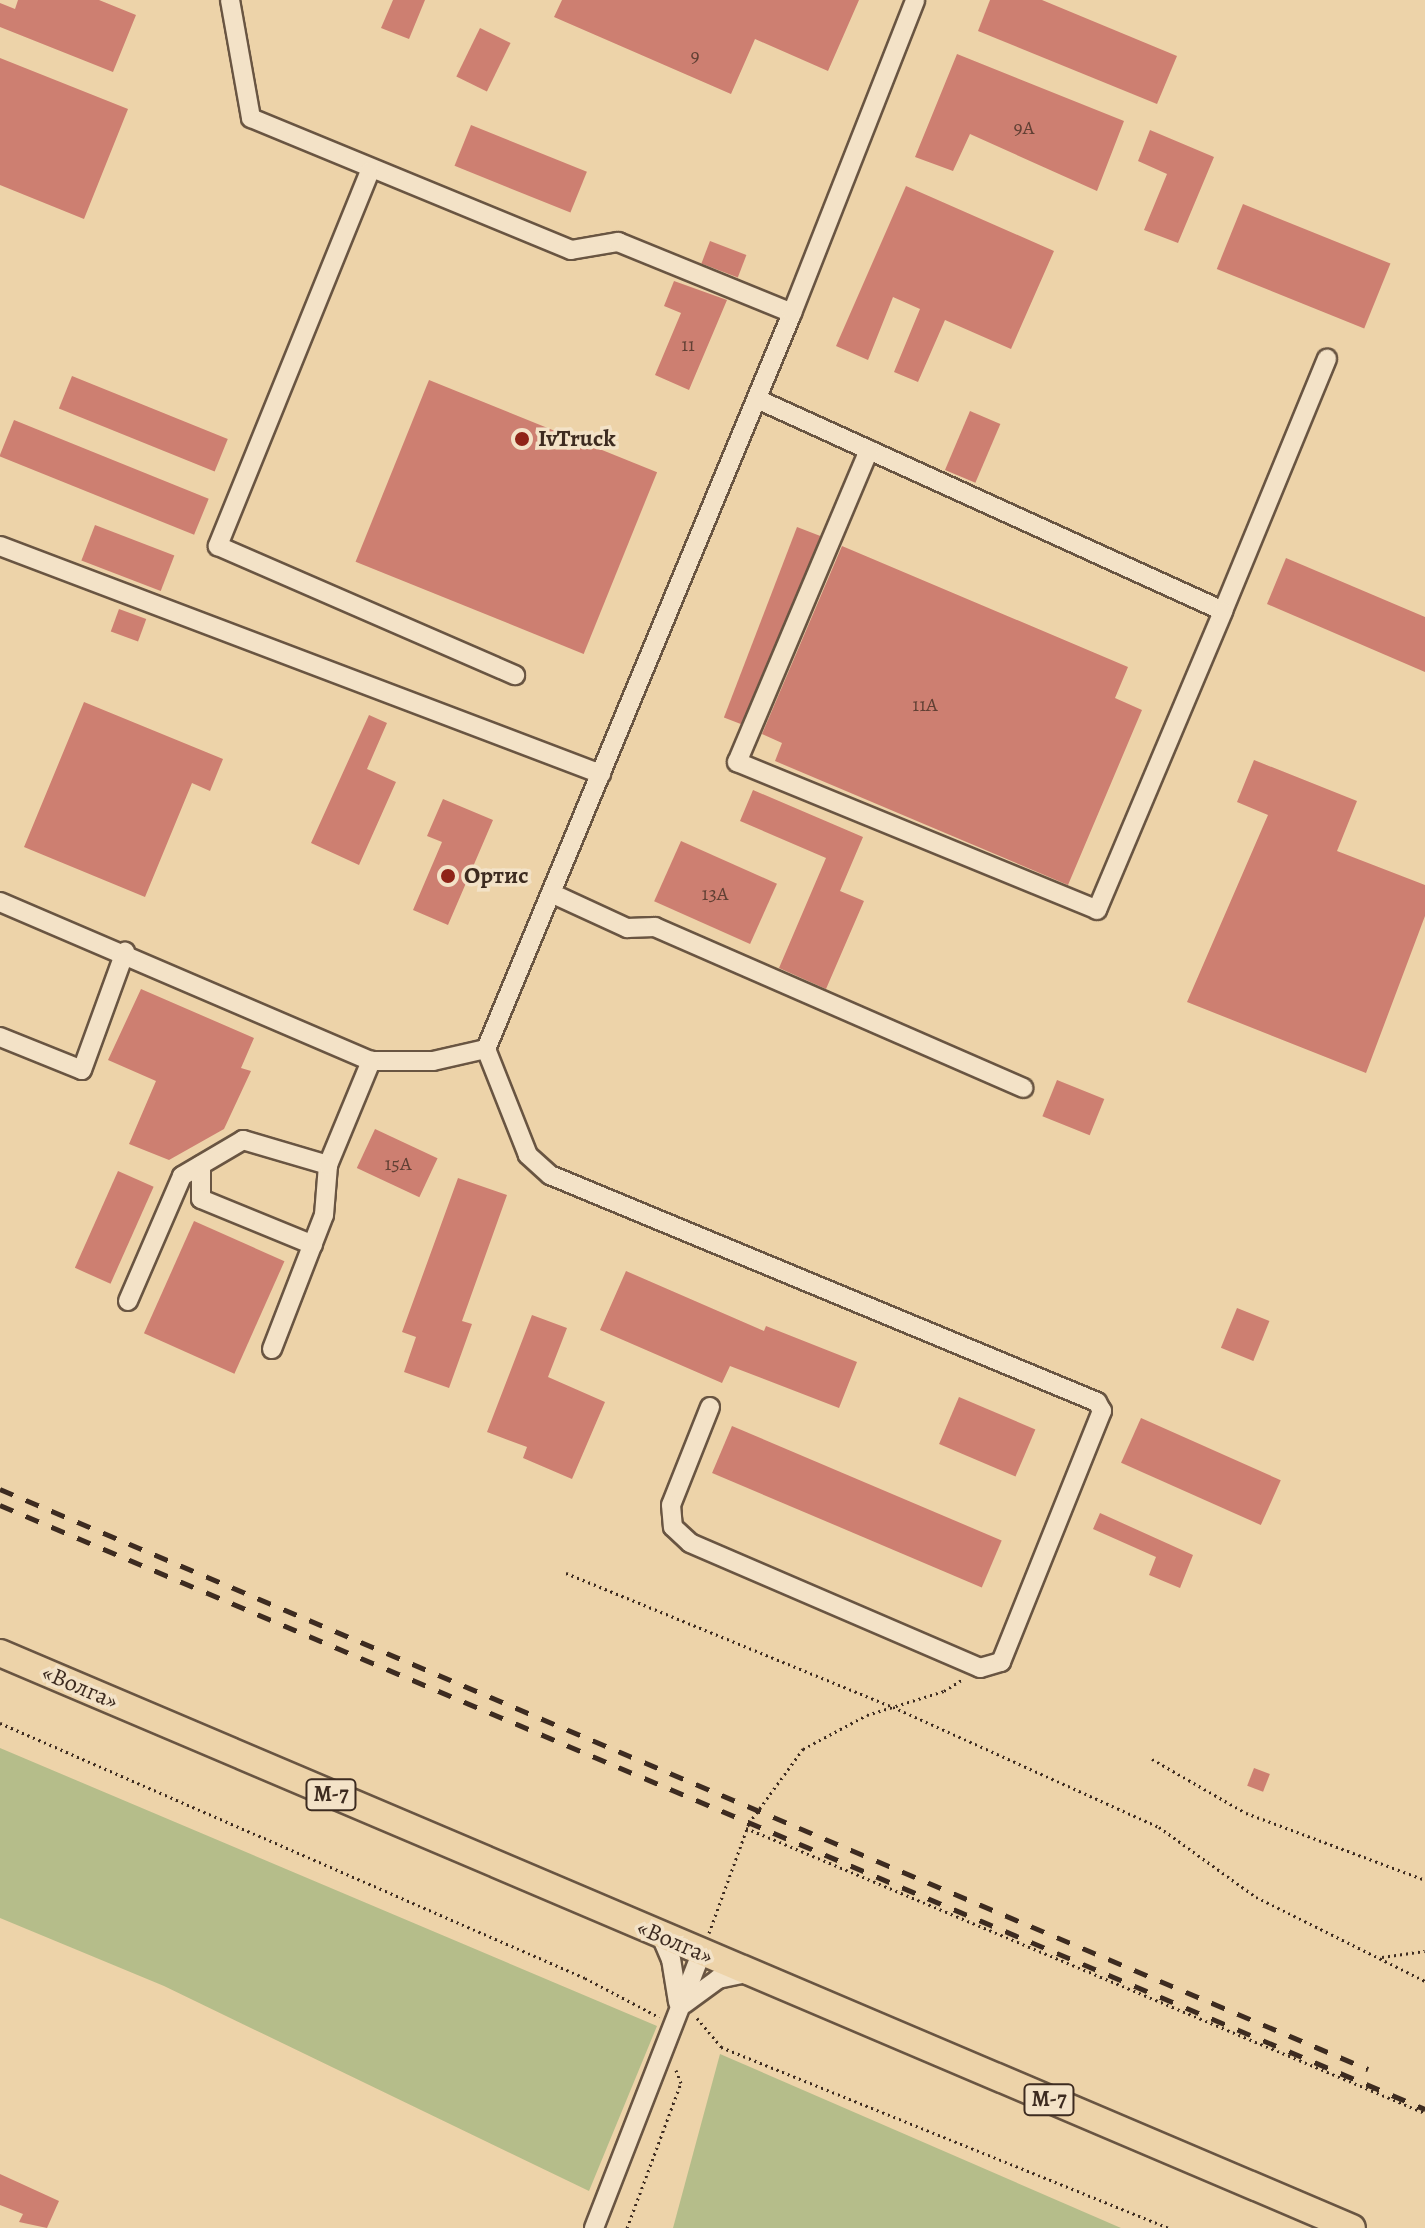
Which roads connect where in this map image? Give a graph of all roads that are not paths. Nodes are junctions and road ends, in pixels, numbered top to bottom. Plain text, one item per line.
1 (230, 0) edge
2 (915, 0) edge
3 (370, 171) junction
4 (792, 313) junction
5 (1327, 359) dead end
6 (757, 399) junction
7 (869, 450) junction
8 (0, 546) edge
9 (1223, 611) junction
10 (515, 675) dead end
11 (601, 774) junction
12 (551, 893) junction
13 (0, 902) edge
14 (125, 952) junction
15 (0, 1037) edge
16 (486, 1049) junction
17 (371, 1061) junction
18 (1023, 1088) dead end
19 (201, 1165) junction
20 (328, 1165) junction
21 (313, 1245) junction
22 (128, 1301) dead end
23 (272, 1349) dead end
24 (710, 1407) dead end
25 (0, 1653) edge
26 (661, 1936) junction
27 (701, 1953) junction
28 (746, 1973) junction
29 (676, 2017) junction
30 (594, 2228) edge
31 (1352, 2228) edge

1 - 3 street
2 - 4 street
3 - 4 street
3 - 10 street
4 - 6 street
5 - 9 street
6 - 7 street
6 - 11 street
7 - 9 street
7 - 9 street
8 - 11 street
11 - 12 street
12 - 16 street
12 - 18 street
13 - 14 street
14 - 15 street
14 - 17 street
16 - 17 street
16 - 24 street
17 - 20 street
19 - 20 street
19 - 21 street
19 - 22 street
20 - 21 street
21 - 23 street
25 - 26 highway, «Волга» / М-7
26 - 27 highway, «Волга» / М-7
26 - 29 street
27 - 28 highway, «Волга» / М-7
27 - 29 street
28 - 29 street
28 - 31 highway, «Волга» / М-7
29 - 30 street

